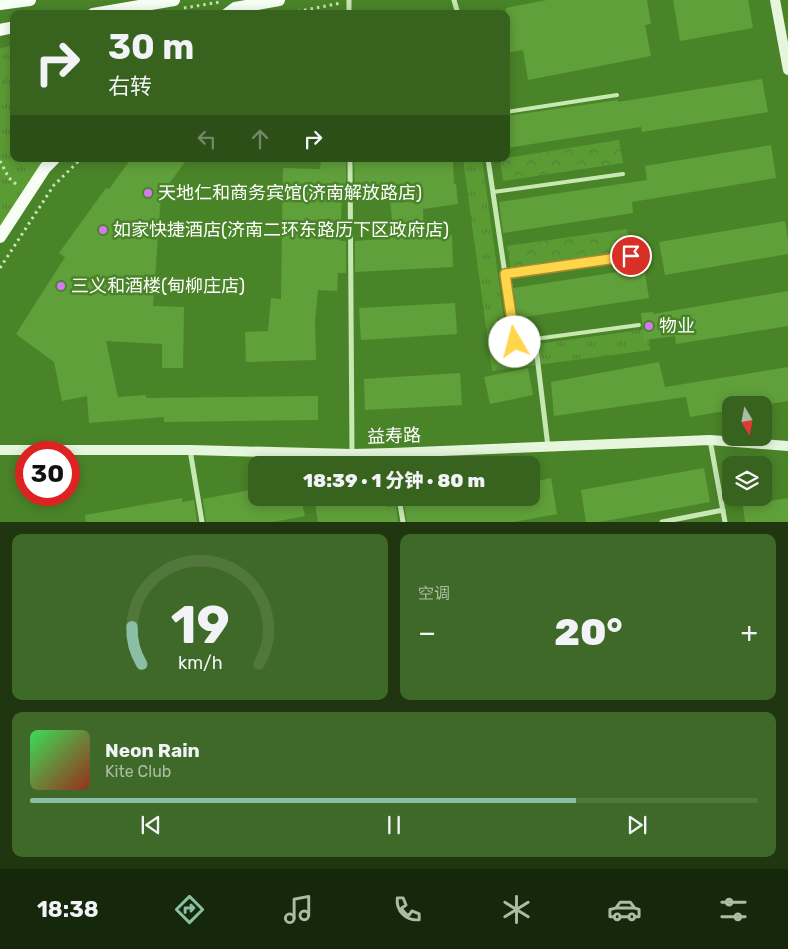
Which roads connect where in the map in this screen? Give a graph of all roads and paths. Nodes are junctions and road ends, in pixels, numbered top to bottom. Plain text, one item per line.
1 (278, 0) edge
2 (349, 0) edge
3 (775, 0) edge
4 (254, 2) edge
5 (0, 4) edge
6 (25, 5) edge
7 (176, 5) edge
8 (225, 8) edge
9 (130, 10) edge
10 (303, 10) edge
11 (788, 70) edge
12 (617, 96) dead end
13 (510, 111) edge
14 (0, 161) edge
15 (51, 162) edge
16 (78, 162) edge
17 (350, 162) edge
18 (488, 162) edge
19 (623, 174) dead end
20 (493, 192) junction
21 (28, 194) junction
22 (0, 237) edge
23 (631, 256) dead end
24 (0, 268) edge
25 (505, 274) junction
26 (639, 324) dead end
27 (535, 339) junction
28 (710, 440) junction
29 (788, 446) edge
30 (548, 447) junction
31 (0, 450) edge
32 (190, 450) junction
33 (392, 453) junction
34 (352, 454) junction
35 (392, 456) edge
36 (400, 506) edge
37 (723, 510) junction
38 (202, 522) edge
39 (403, 522) edge
40 (662, 522) edge
41 (725, 522) edge

1 - 4 main road
2 - 10 path
3 - 11 street
4 - 8 main road
5 - 6 main road
7 - 8 path
7 - 9 main road
12 - 13 lane
14 - 21 path
15 - 21 main road
16 - 24 path
17 - 34 street
18 - 20 street
19 - 20 lane
20 - 25 street
21 - 22 main road
23 - 25 lane
25 - 27 street
26 - 27 lane
27 - 30 street
28 - 29 street, 益寿路
28 - 30 street, 益寿路
28 - 37 street
30 - 33 street, 益寿路
31 - 32 street, 益寿路
32 - 34 street, 益寿路
32 - 38 street
33 - 34 street, 益寿路
33 - 35 street
36 - 39 street
37 - 40 street
37 - 41 street

